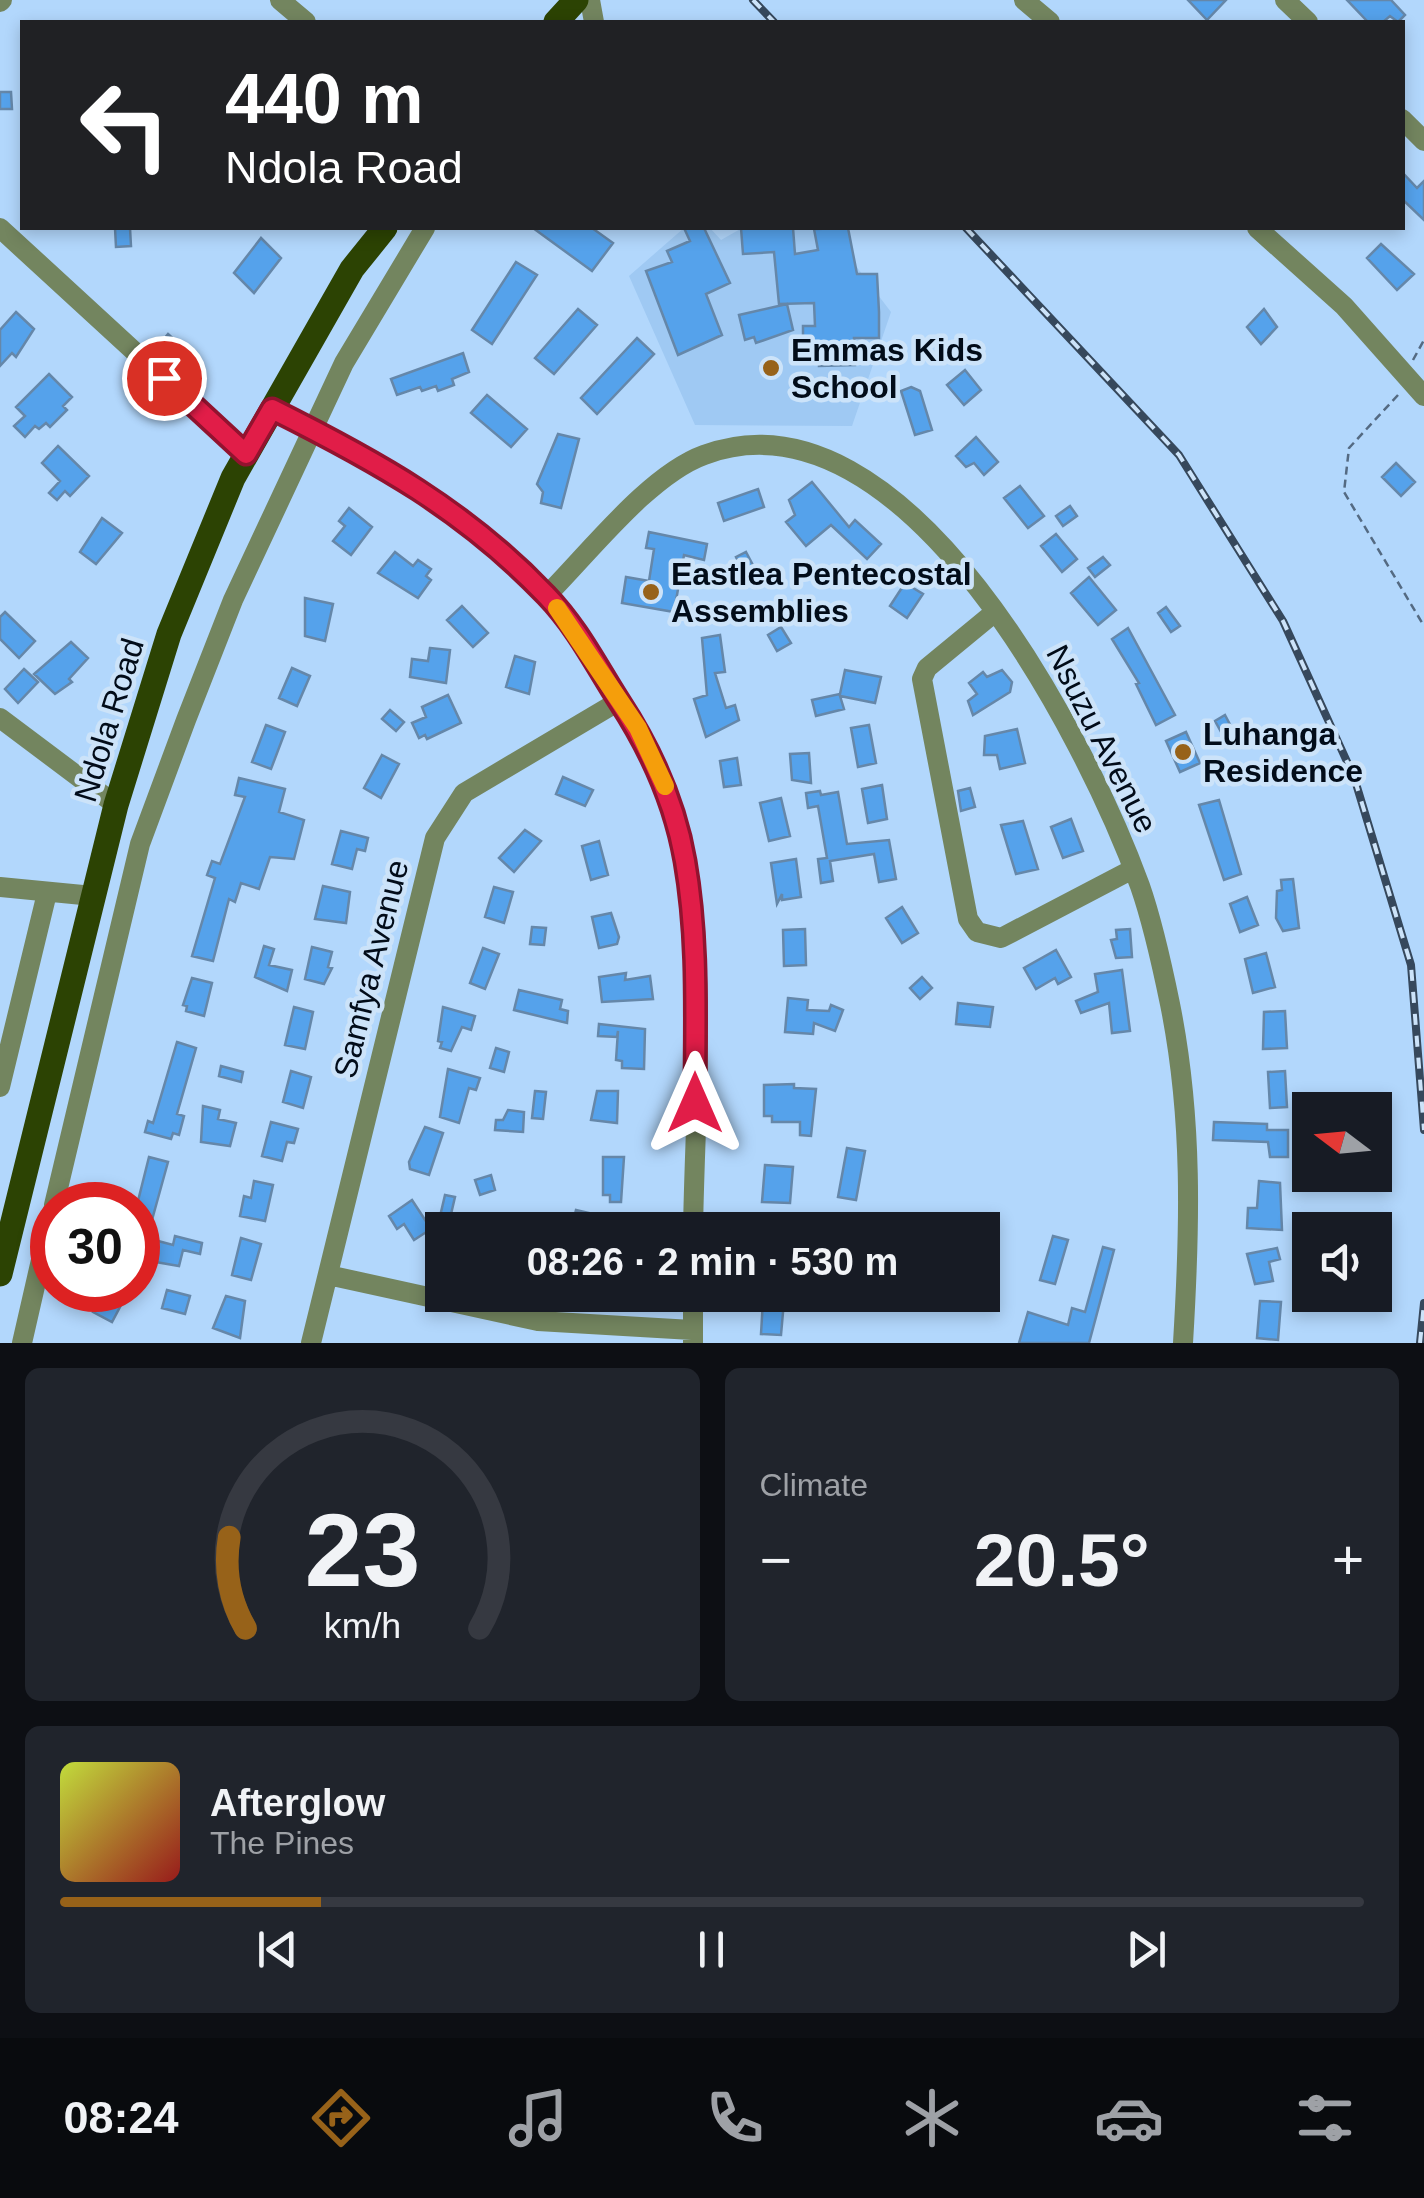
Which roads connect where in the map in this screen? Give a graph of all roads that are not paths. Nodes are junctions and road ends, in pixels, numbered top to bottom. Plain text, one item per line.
1 (280, 0) edge
2 (576, 0) edge
3 (1024, 0) edge
4 (1285, 0) edge
5 (304, 20) edge
6 (558, 20) edge
7 (1048, 20) edge
8 (1306, 20) edge
9 (1405, 122) edge
10 (1424, 141) edge
11 (0, 228) edge
12 (382, 230) edge
13 (425, 230) edge
14 (1259, 230) edge
15 (1424, 396) edge
16 (272, 409) junction
17 (312, 430) junction
18 (246, 454) junction
19 (547, 596) junction
20 (995, 612) junction
21 (619, 701) junction
22 (0, 718) edge
23 (116, 805) junction
24 (1133, 869) junction
25 (0, 886) edge
26 (48, 893) junction
27 (93, 896) junction
28 (0, 1087) edge
29 (59, 1182) edge
30 (694, 1212) edge
31 (0, 1274) edge
32 (328, 1275) junction
33 (30, 1308) edge
34 (693, 1336) edge
35 (22, 1343) edge
36 (311, 1343) edge
37 (1183, 1343) edge

1 - 5 street
2 - 6 main road
3 - 7 street
4 - 8 street
9 - 10 street
11 - 18 street
12 - 16 main road, Ndola Road
13 - 17 street
14 - 15 street
16 - 17 street
16 - 18 main road, Ndola Road
17 - 19 street
17 - 29 street
18 - 23 main road, Ndola Road
19 - 20 street, Nsuzu Avenue
19 - 21 street
20 - 24 street, Nsuzu Avenue
20 - 24 street
21 - 30 street
21 - 32 street, Samfya Avenue
22 - 23 street
23 - 27 main road, Ndola Road
24 - 37 street, Nsuzu Avenue
25 - 26 street
26 - 27 street
26 - 28 street
27 - 31 main road, Ndola Road
32 - 34 street
32 - 36 street, Samfya Avenue
33 - 35 street

